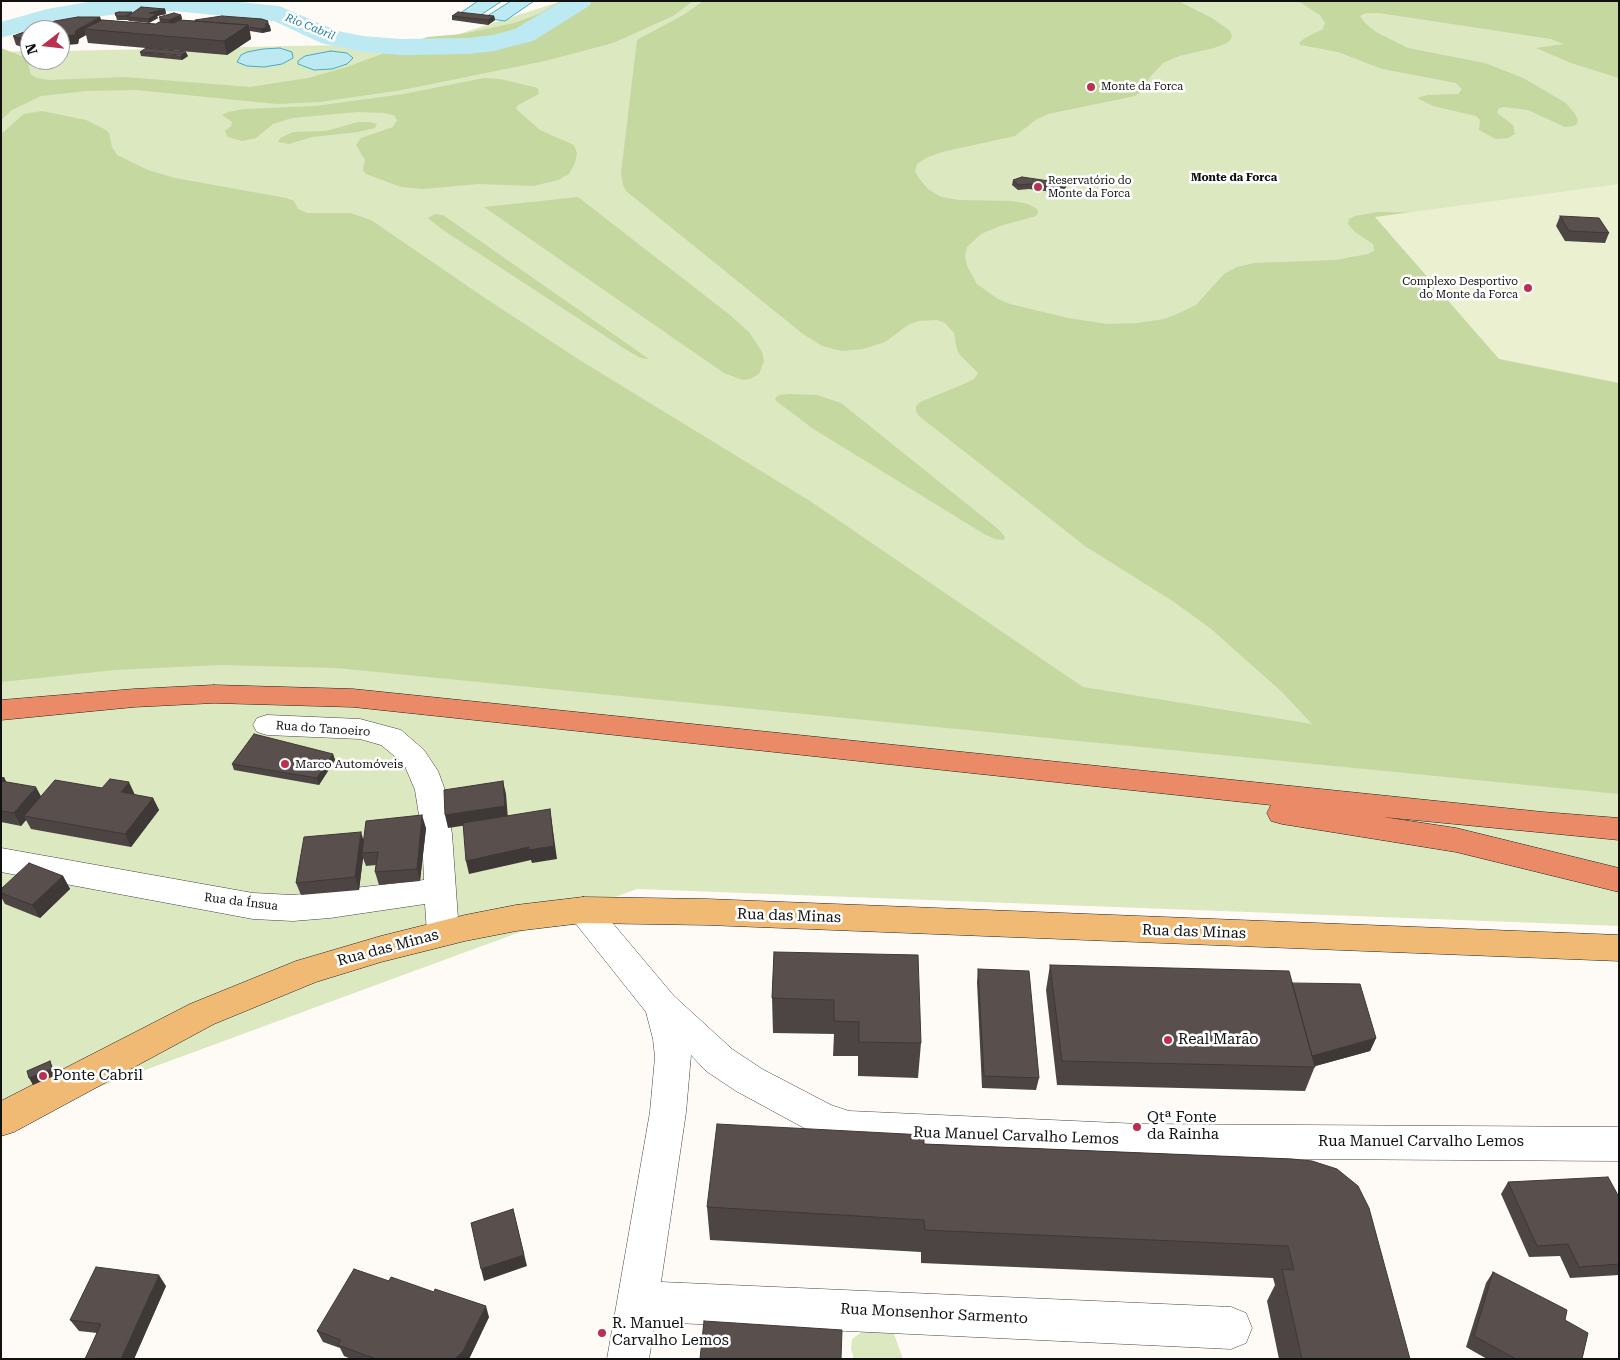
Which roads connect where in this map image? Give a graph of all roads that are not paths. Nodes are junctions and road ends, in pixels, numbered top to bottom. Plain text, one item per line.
1 (1, 698) edge
2 (1, 710) edge
3 (267, 725) dead end
4 (903, 755) junction
5 (1619, 811) edge
6 (1619, 829) edge
7 (1, 860) edge
8 (1619, 880) edge
9 (440, 890) junction
10 (583, 910) junction
11 (443, 934) junction
12 (1619, 948) edge
13 (662, 1006) junction
14 (1, 1120) edge
15 (1619, 1144) edge
16 (637, 1300) junction
17 (1232, 1328) dead end
18 (628, 1359) edge

1 - 5 highway
2 - 4 highway
3 - 9 street, Rua do Tanoeiro
4 - 6 highway
4 - 8 highway
7 - 9 street, Rua da Ínsua
9 - 11 street
10 - 11 main road, Rua das Minas
10 - 12 main road, Rua das Minas
10 - 13 street, Rua Manuel Carvalho Lemos
11 - 14 main road, Rua das Minas
13 - 15 street, Rua Manuel Carvalho Lemos
13 - 16 street, Rua Manuel Carvalho Lemos
16 - 17 street, Rua Monsenhor Sarmento
16 - 18 street, Rua Manuel Carvalho Lemos

